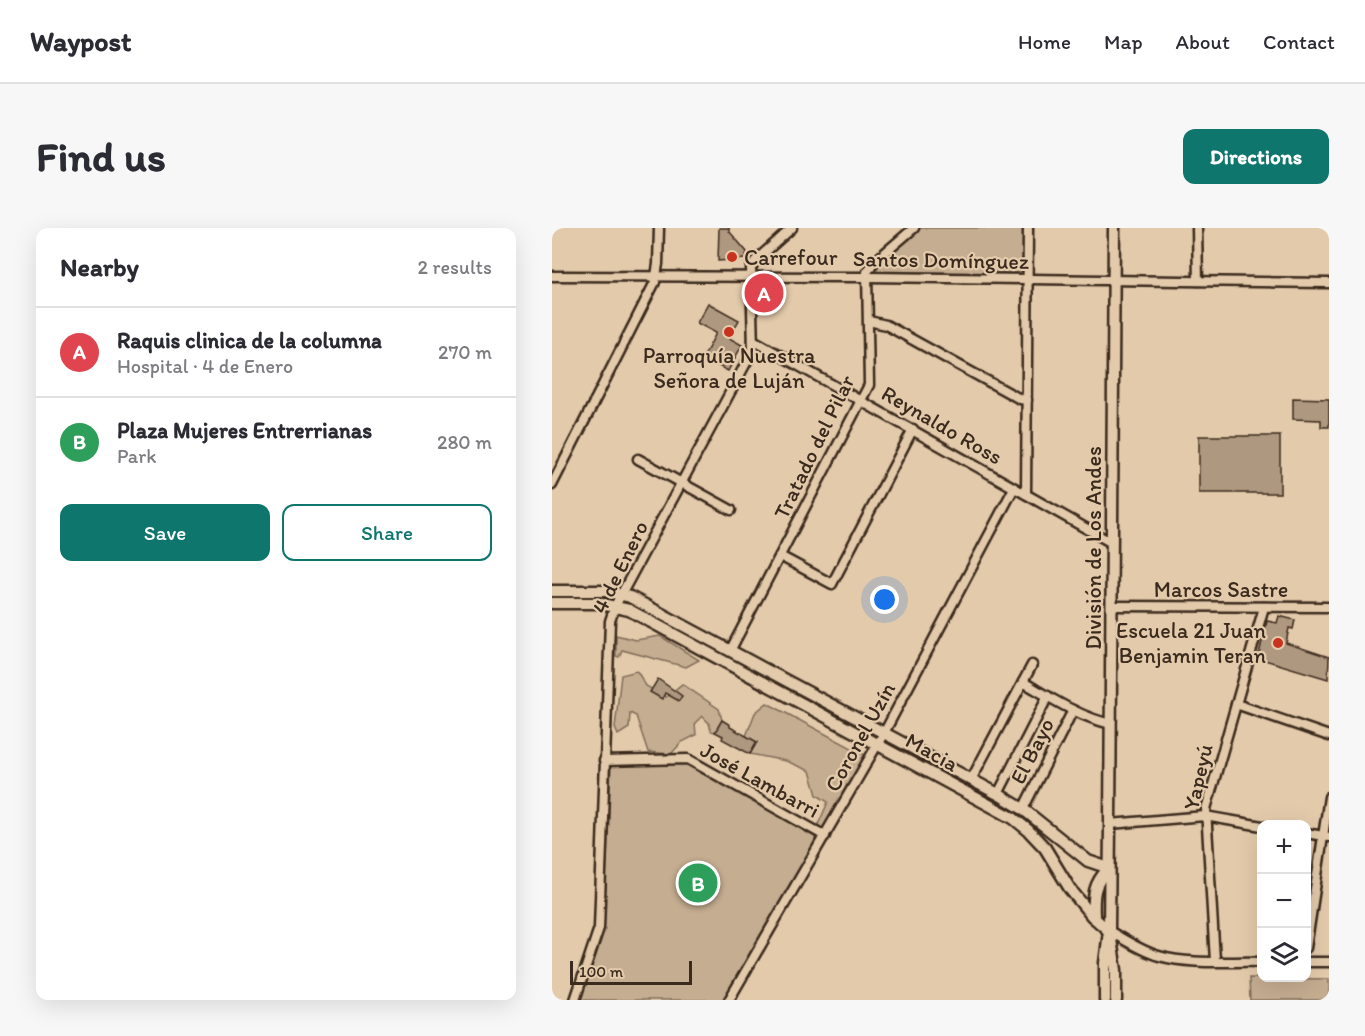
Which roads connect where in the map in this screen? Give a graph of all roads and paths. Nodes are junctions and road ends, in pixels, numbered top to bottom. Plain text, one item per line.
1 (658, 228) edge
2 (792, 228) edge
3 (914, 228) edge
4 (1028, 228) edge
5 (1114, 228) edge
6 (1197, 228) edge
7 (552, 276) edge
8 (657, 276) junction
9 (750, 276) junction
10 (867, 277) junction
11 (1027, 278) junction
12 (1114, 280) junction
13 (1198, 281) junction
14 (1329, 283) edge
15 (869, 321) junction
16 (753, 340) junction
17 (862, 400) junction
18 (1027, 400) junction
19 (914, 429) junction
20 (638, 459) dead end
21 (552, 484) edge
22 (682, 484) junction
23 (1014, 488) junction
24 (1026, 494) junction
25 (731, 510) dead end
26 (1112, 543) junction
27 (780, 556) junction
28 (552, 591) edge
29 (622, 593) junction
30 (552, 603) edge
31 (615, 606) junction
32 (1113, 606) junction
33 (1264, 607) junction
34 (1329, 607) edge
35 (730, 651) junction
36 (1032, 665) dead end
37 (1023, 682) junction
38 (1048, 696) junction
39 (1236, 704) junction
40 (1072, 710) junction
41 (1111, 724) junction
42 (884, 733) junction
43 (1329, 736) edge
44 (877, 744) junction
45 (604, 761) junction
46 (971, 780) junction
47 (998, 794) junction
48 (1329, 797) edge
49 (1023, 809) junction
50 (1205, 816) junction
51 (1110, 824) junction
52 (1257, 825) edge
53 (1311, 834) edge
54 (825, 836) junction
55 (1326, 836) edge
56 (1109, 868) junction
57 (1094, 918) junction
58 (1310, 928) edge
59 (1109, 931) junction
60 (1215, 961) junction
61 (1257, 962) edge
62 (1311, 962) edge
63 (1329, 962) edge
64 (575, 1000) edge
65 (729, 1000) edge
66 (1105, 1000) edge
67 (1116, 1000) edge

1 - 8 street
2 - 9 street
3 - 10 street
4 - 11 street
5 - 12 street, División de Los Andes
6 - 13 street
7 - 8 street, Santos Domínguez
8 - 9 street, Santos Domínguez
8 - 21 street
9 - 10 street, Santos Domínguez
9 - 16 street, 4 de Enero
10 - 11 street, Santos Domínguez
10 - 15 street, Tratado del Pilar
11 - 12 street, Santos Domínguez
11 - 18 street
12 - 13 street, Santos Domínguez
12 - 26 street, División de Los Andes
13 - 14 street, Santos Domínguez
15 - 17 street, Tratado del Pilar
15 - 18 street
16 - 17 street, Reynaldo Ross
16 - 22 street, 4 de Enero
17 - 19 street, Reynaldo Ross
17 - 27 street, Tratado del Pilar
18 - 24 street
19 - 23 street, Reynaldo Ross
19 - 27 street
20 - 22 street
22 - 25 street
22 - 29 street, 4 de Enero
23 - 24 street, Reynaldo Ross
23 - 42 street, Coronel Uzín
24 - 26 street, Reynaldo Ross
26 - 32 street, División de Los Andes
27 - 35 street, Tratado del Pilar
28 - 29 street, Macia
29 - 31 street, 4 de Enero
29 - 35 street, Macia
30 - 31 street, Macia
31 - 44 street, Macia
31 - 45 street, 4 de Enero
32 - 33 street, Marcos Sastre
32 - 41 street, División de Los Andes
33 - 34 street, Marcos Sastre
33 - 39 street, Yapeyú
35 - 42 street, Macia
36 - 37 street
37 - 38 street
37 - 46 street
38 - 40 street
38 - 47 street
39 - 43 street
39 - 50 street, Yapeyú
40 - 41 street
40 - 49 street, El Bayo
41 - 51 street, División de Los Andes
42 - 44 street, Coronel Uzín
42 - 46 street, Macia
44 - 54 street, Coronel Uzín
44 - 57 street, Macia
45 - 54 street, José Lambarri
45 - 64 street, 4 de Enero
46 - 47 street, Macia
47 - 49 street, Macia
48 - 55 street
49 - 56 street, Macia
50 - 51 street
50 - 52 street
50 - 60 street, Yapeyú
51 - 56 street, División de Los Andes
53 - 55 street
54 - 65 street, Coronel Uzín
55 - 58 street
56 - 57 street, División de Los Andes
56 - 59 street, División de Los Andes
57 - 59 street, Macia
59 - 60 street, Macia
59 - 66 street, División de Los Andes
59 - 67 street, División de Los Andes
60 - 61 street, Macia
62 - 63 street

